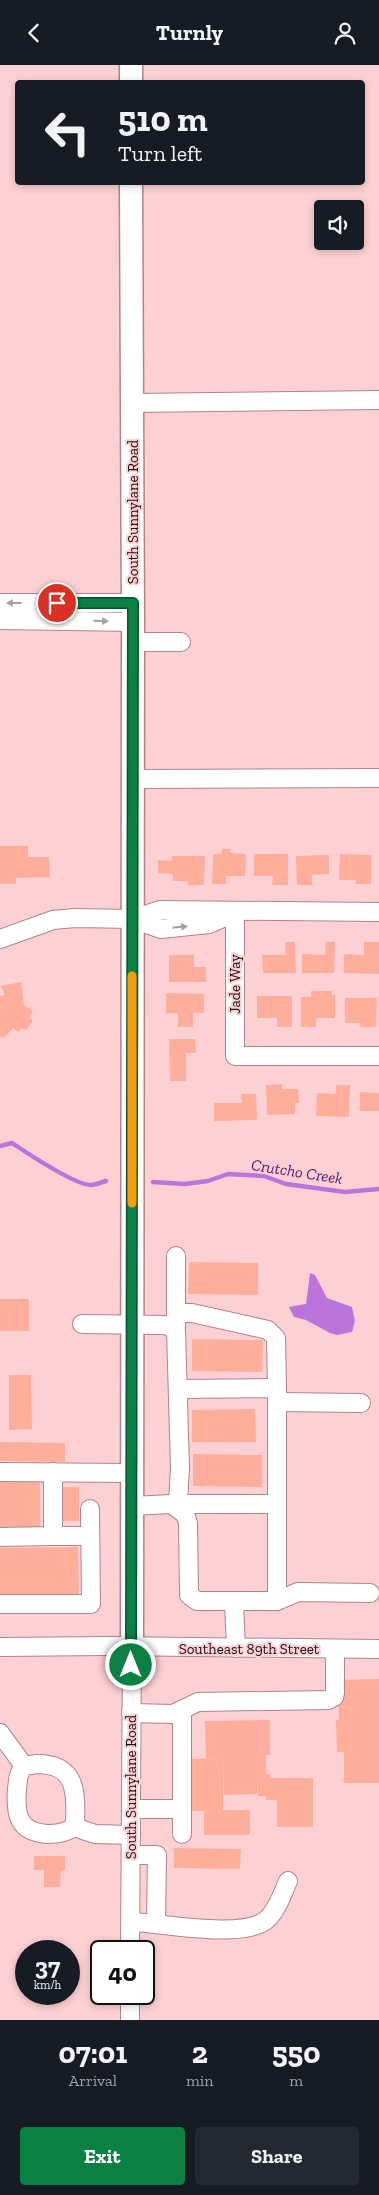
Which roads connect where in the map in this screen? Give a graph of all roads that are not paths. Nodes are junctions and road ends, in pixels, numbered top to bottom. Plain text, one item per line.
1 (131, 65) edge
2 (131, 80) edge
3 (131, 185) edge
4 (379, 400) edge
5 (132, 403) junction
6 (0, 603) edge
7 (0, 620) edge
8 (133, 622) junction
9 (181, 642) dead end
10 (379, 778) edge
11 (133, 779) junction
12 (235, 912) junction
13 (379, 913) edge
14 (132, 919) junction
15 (0, 939) edge
16 (379, 1056) edge
17 (176, 1256) dead end
18 (176, 1313) junction
19 (82, 1324) dead end
20 (132, 1324) junction
21 (176, 1331) junction
22 (178, 1389) junction
23 (277, 1395) junction
24 (361, 1403) dead end
25 (0, 1472) edge
26 (52, 1472) junction
27 (132, 1473) junction
28 (171, 1504) junction
29 (277, 1504) junction
30 (132, 1506) junction
31 (90, 1509) dead end
32 (52, 1536) junction
33 (90, 1536) junction
34 (0, 1537) edge
35 (370, 1593) dead end
36 (231, 1601) junction
37 (277, 1601) junction
38 (0, 1604) edge
39 (132, 1646) junction
40 (0, 1647) edge
41 (236, 1649) junction
42 (335, 1649) junction
43 (379, 1649) edge
44 (182, 1710) junction
45 (131, 1713) junction
46 (0, 1733) edge
47 (24, 1766) junction
48 (132, 1809) junction
49 (182, 1809) junction
50 (74, 1827) junction
51 (182, 1834) dead end
52 (131, 1835) junction
53 (131, 1855) junction
54 (288, 1881) dead end
55 (131, 1923) junction
56 (156, 1923) junction
57 (130, 1940) edge
58 (130, 2005) edge
59 (130, 2020) edge

1 - 2 main road
3 - 5 main road, South Sunnylane Road
4 - 5 street
5 - 8 main road, South Sunnylane Road
8 -> 6 street
7 -> 8 street
8 - 9 street
8 - 11 main road, South Sunnylane Road
10 - 11 street
11 - 14 main road, South Sunnylane Road
12 - 13 street
12 - 14 street
12 - 16 street, Jade Way
14 - 15 street
14 - 20 main road, South Sunnylane Road
17 - 18 street
18 - 21 street
18 - 23 street
19 - 20 street
20 - 21 street
20 - 27 main road, South Sunnylane Road
21 - 22 street
22 - 23 street
22 - 28 street
23 - 24 street
23 - 29 street
25 - 26 street
26 - 27 street
26 - 32 street
27 - 30 main road, South Sunnylane Road
28 - 29 street
28 - 30 street
28 - 36 street
29 - 37 street
30 - 39 main road, South Sunnylane Road
31 - 33 street
32 - 33 street
32 - 34 street
33 - 38 street
35 - 37 street
36 - 37 street
36 - 41 street
39 - 40 street, Southeast 89th Street
39 - 41 street, Southeast 89th Street
39 - 45 street, South Sunnylane Road
41 - 42 street, Southeast 89th Street
42 - 43 street, Southeast 89th Street
42 - 44 street
44 - 45 street
44 - 49 street
45 - 48 street, South Sunnylane Road
46 - 47 street
47 - 50 street
47 - 50 street
48 - 49 street
48 - 52 street, South Sunnylane Road
49 - 51 street
50 - 52 street
52 - 53 street, South Sunnylane Road
53 - 55 street, South Sunnylane Road
53 - 56 street
54 - 56 street
55 - 56 street
55 - 57 street, South Sunnylane Road
58 - 59 street

